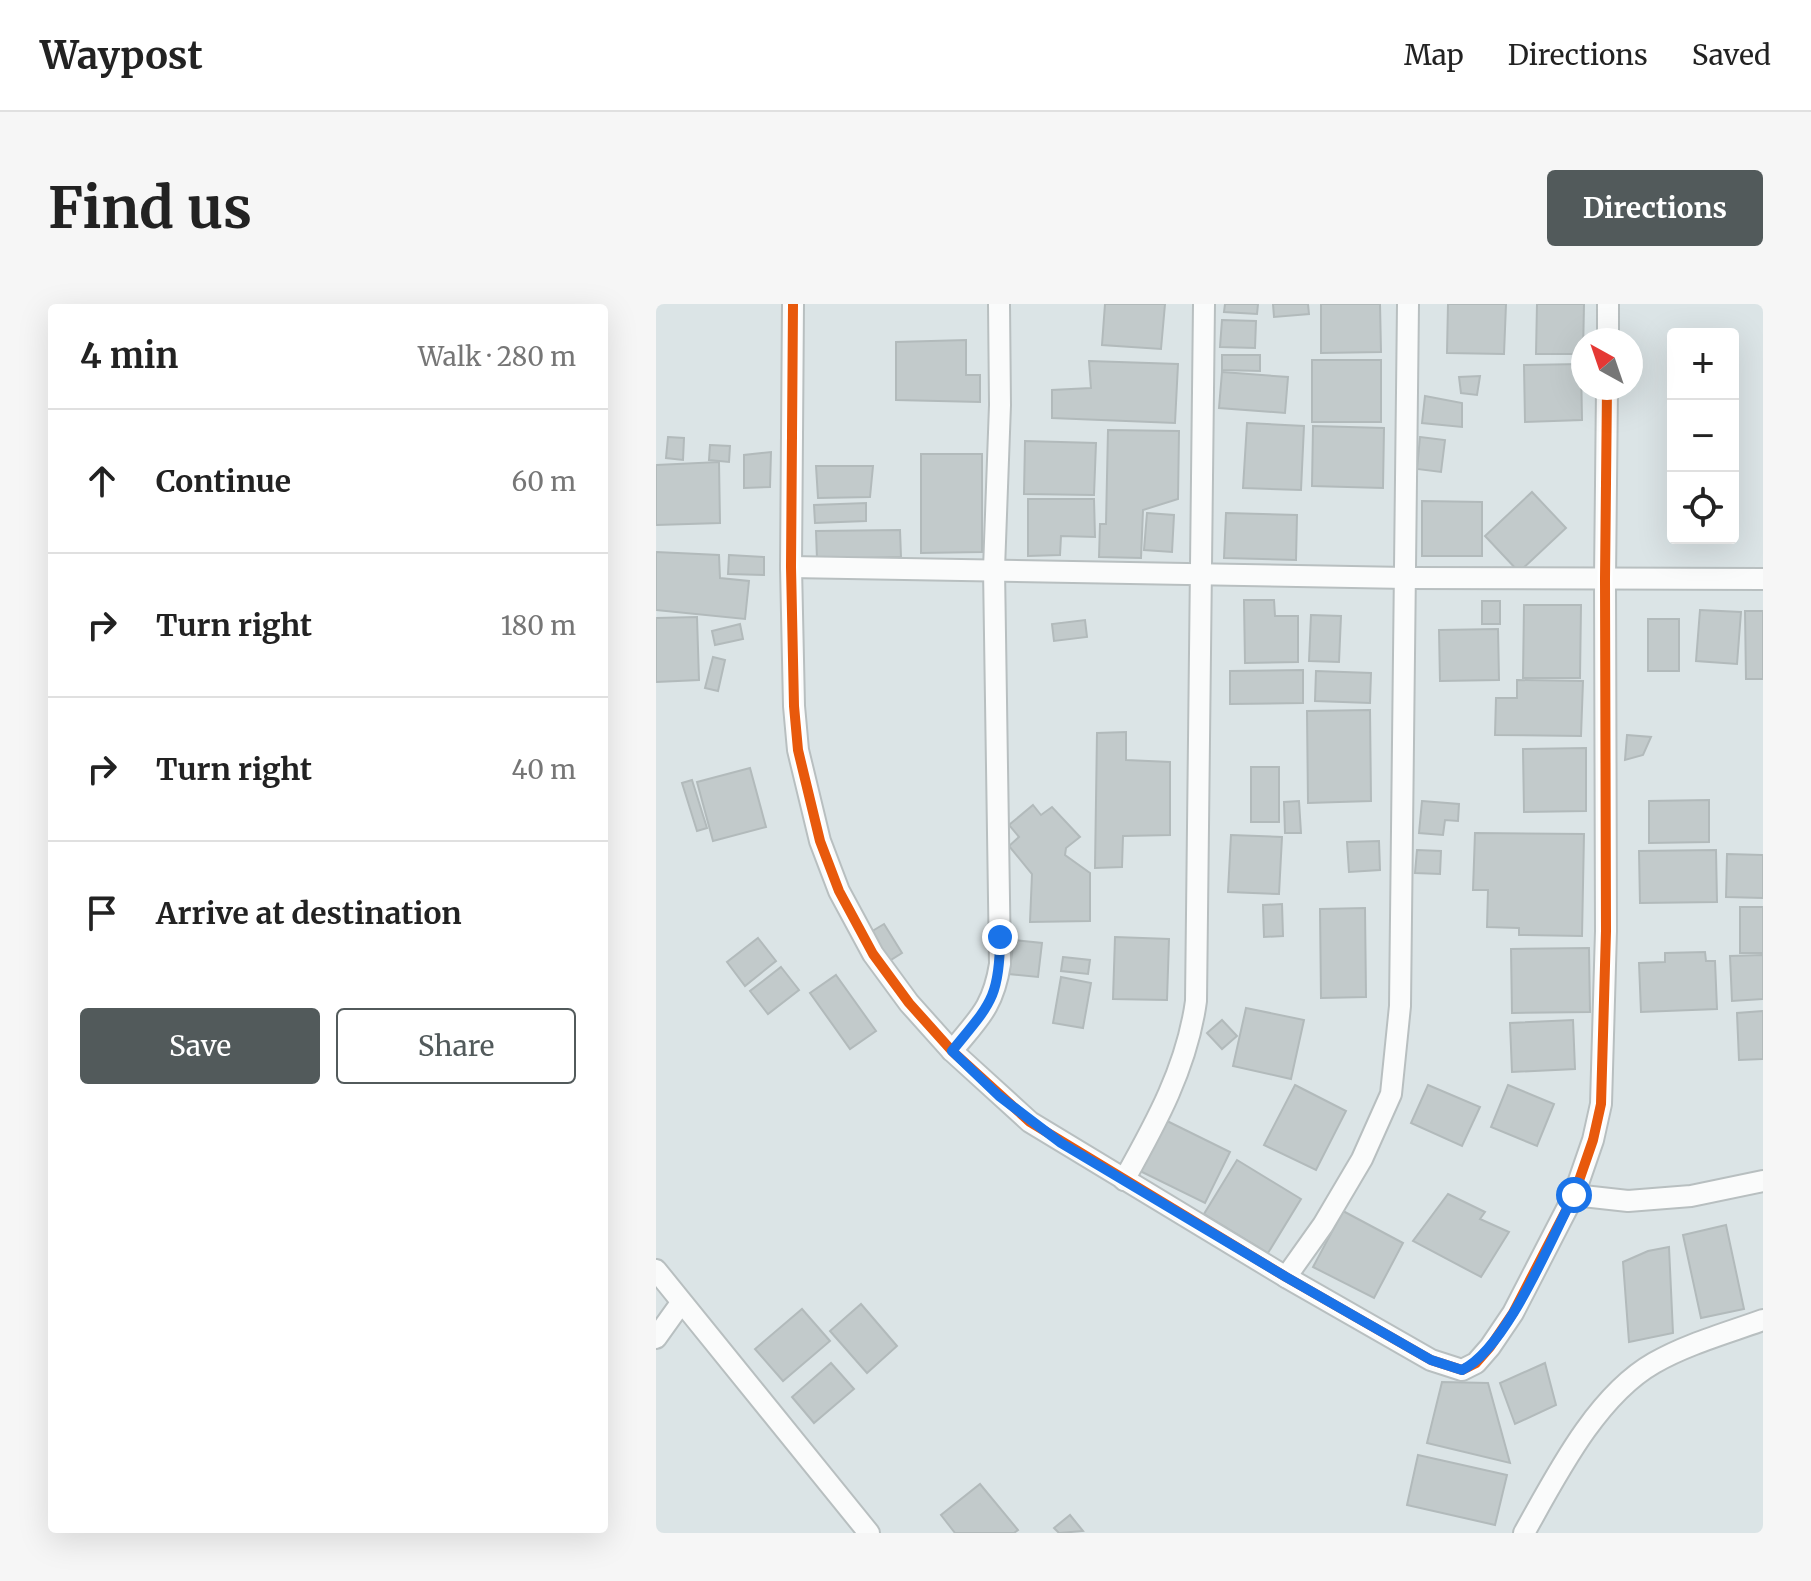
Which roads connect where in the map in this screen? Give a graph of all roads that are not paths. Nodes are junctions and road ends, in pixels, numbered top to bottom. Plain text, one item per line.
1 (793, 304) edge
2 (999, 304) edge
3 (1204, 304) edge
4 (1408, 304) edge
5 (1608, 304) edge
6 (1608, 328) edge
7 (1607, 400) edge
8 (791, 567) junction
9 (994, 569) junction
10 (1203, 575) junction
11 (1406, 578) junction
12 (1605, 579) junction
13 (1763, 579) edge
14 (952, 1051) junction
15 (1124, 1180) junction
16 (1763, 1181) edge
17 (1574, 1195) junction
18 (656, 1270) edge
19 (1286, 1277) junction
20 (681, 1303) junction
21 (1763, 1320) edge
22 (656, 1338) edge
23 (869, 1533) edge
24 (1524, 1533) edge

1 - 8 street
2 - 9 street
3 - 10 street
4 - 11 street
5 - 6 street
7 - 12 street
8 - 9 street
8 - 14 street
9 - 10 street
9 - 14 street
10 - 11 street
10 - 15 street
11 - 12 street
11 - 19 street
12 - 13 street
12 - 17 street
14 - 15 street
15 - 19 street
16 - 17 street
17 - 19 street
18 - 20 street
20 - 22 street
20 - 23 street
21 - 24 street

